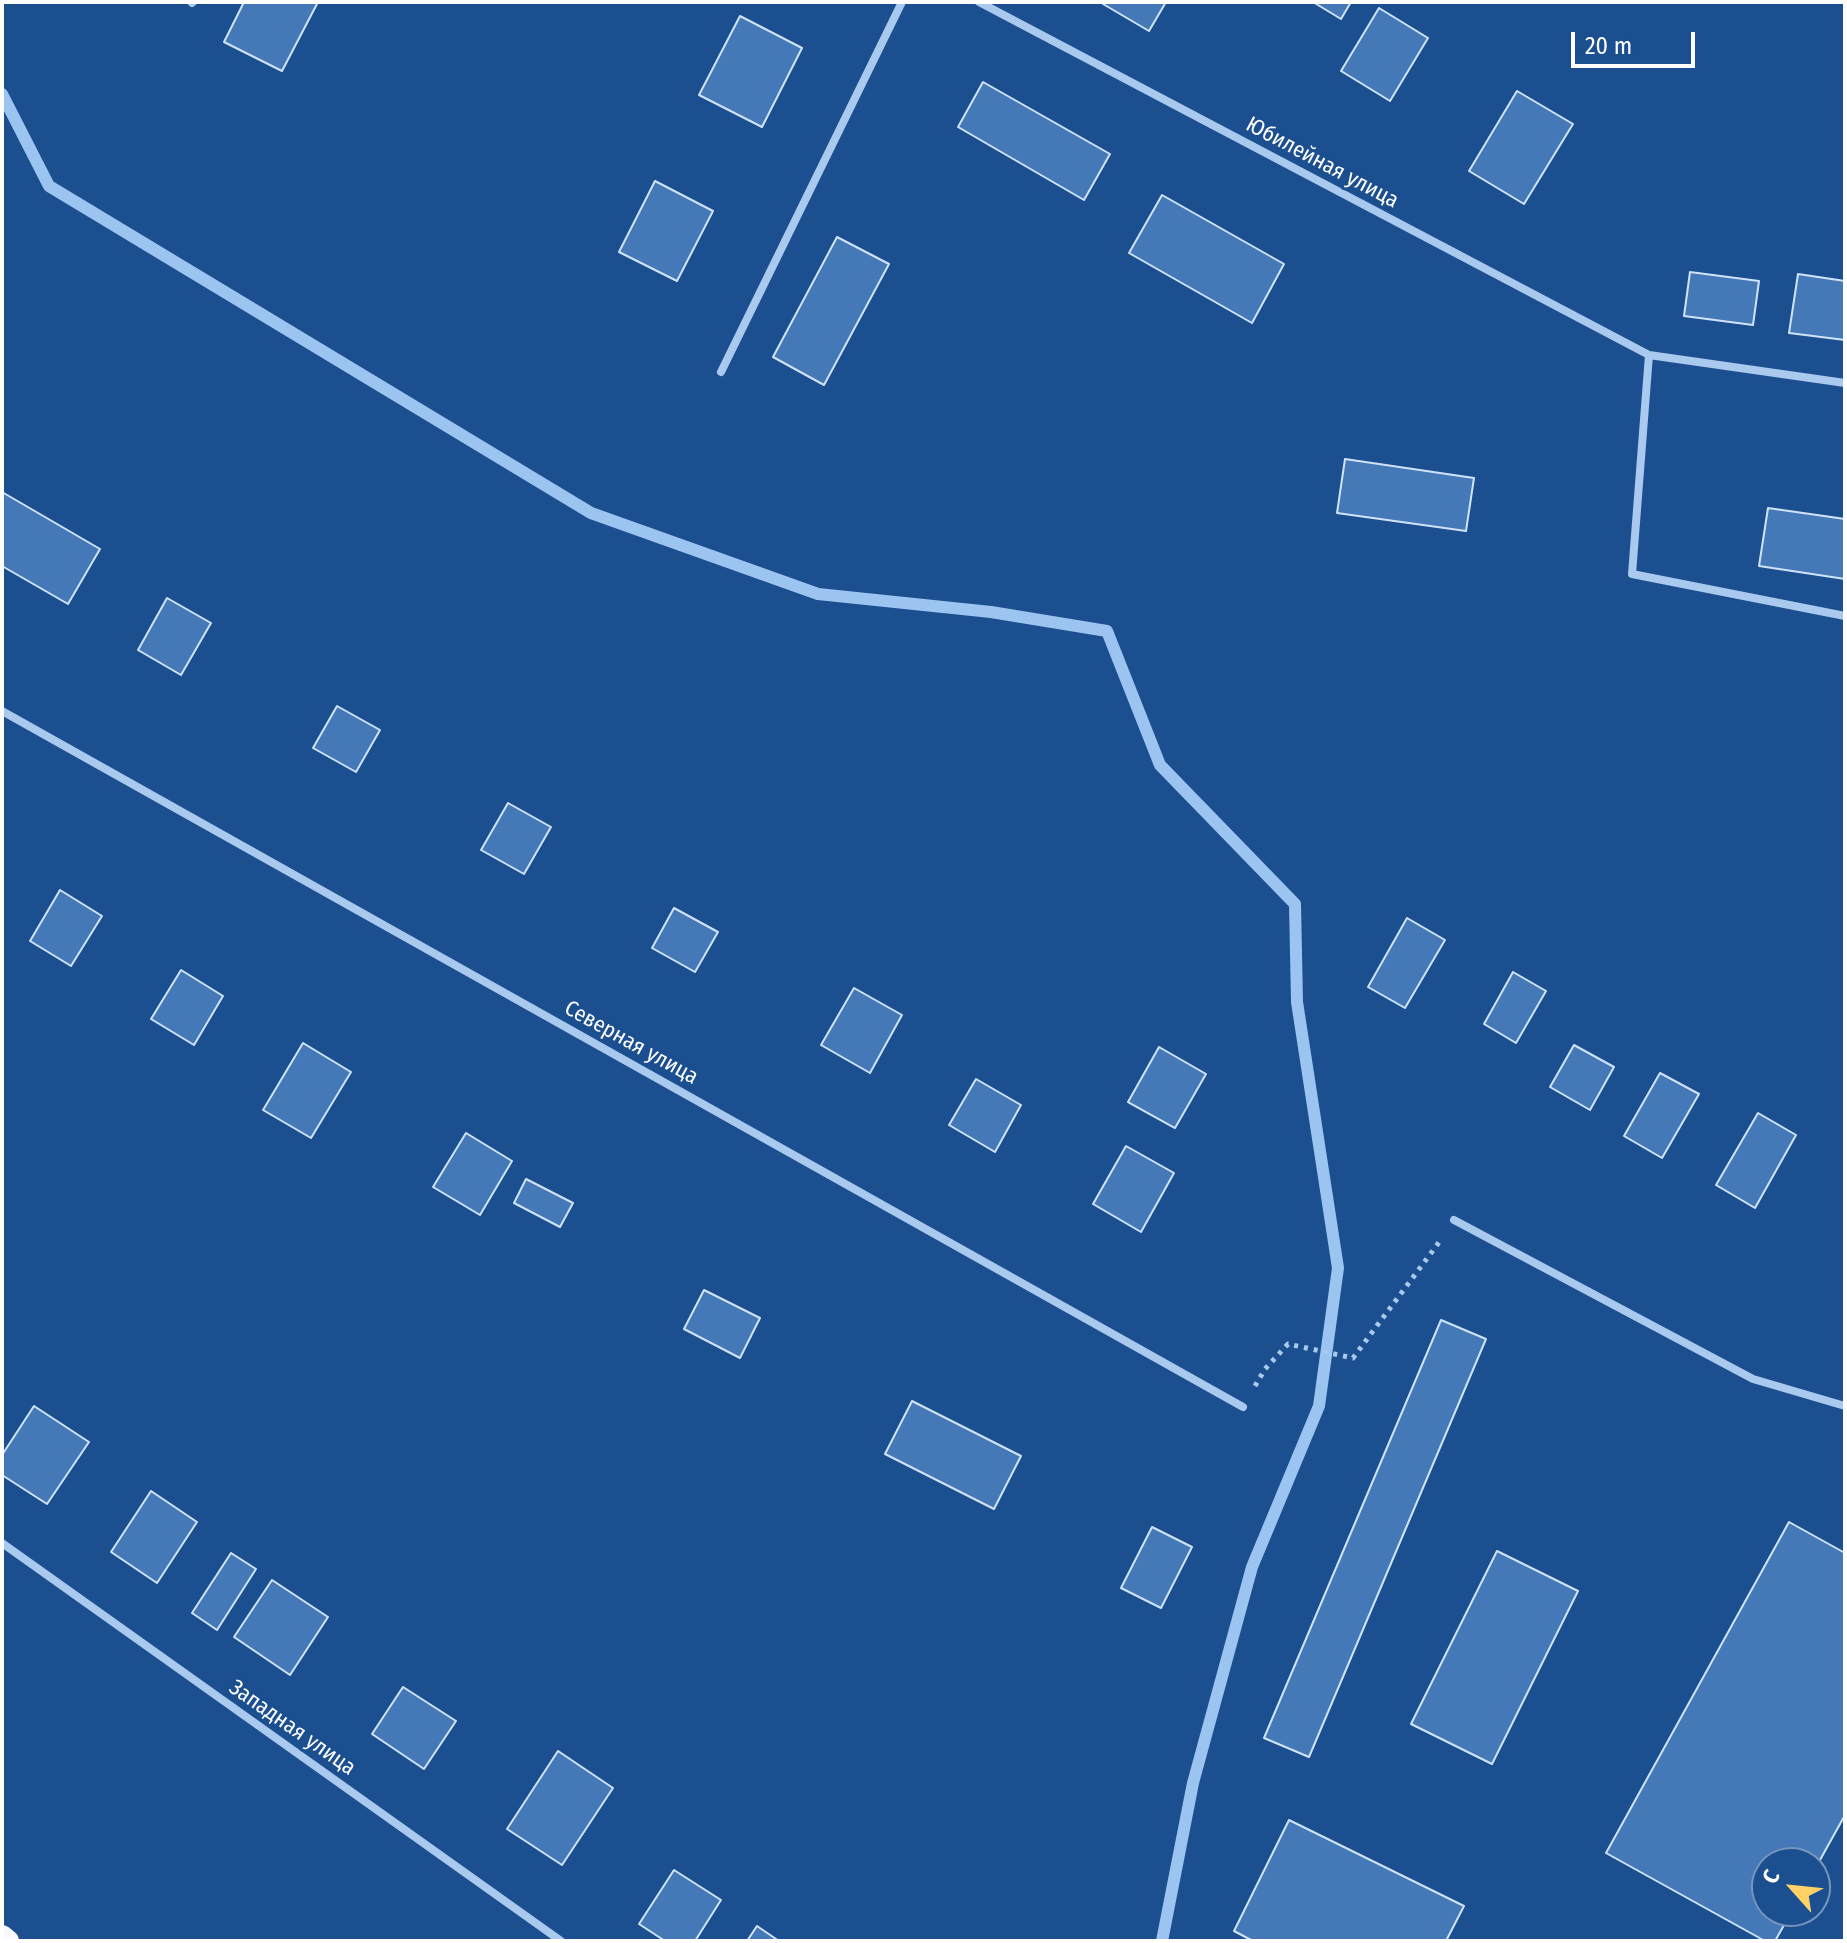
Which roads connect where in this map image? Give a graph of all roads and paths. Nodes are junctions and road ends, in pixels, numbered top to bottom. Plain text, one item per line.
1 (902, 2) edge
2 (979, 2) edge
3 (1649, 355) junction
4 (721, 372) dead end
5 (1845, 383) edge
6 (1845, 616) edge
7 (2, 711) edge
8 (1454, 1220) joint
9 (1845, 1406) edge
10 (1243, 1407) joint
11 (2, 1543) edge
12 (2, 1936) edge
13 (8, 1941) edge
14 (561, 1941) edge

1 - 4 street
2 - 3 street, Юбилейная улица
3 - 5 street, Юбилейная улица
3 - 6 street
7 - 10 street, Северная улица
8 - 9 street
8 - 10 path
11 - 14 street, Западная улица
12 - 13 highway

